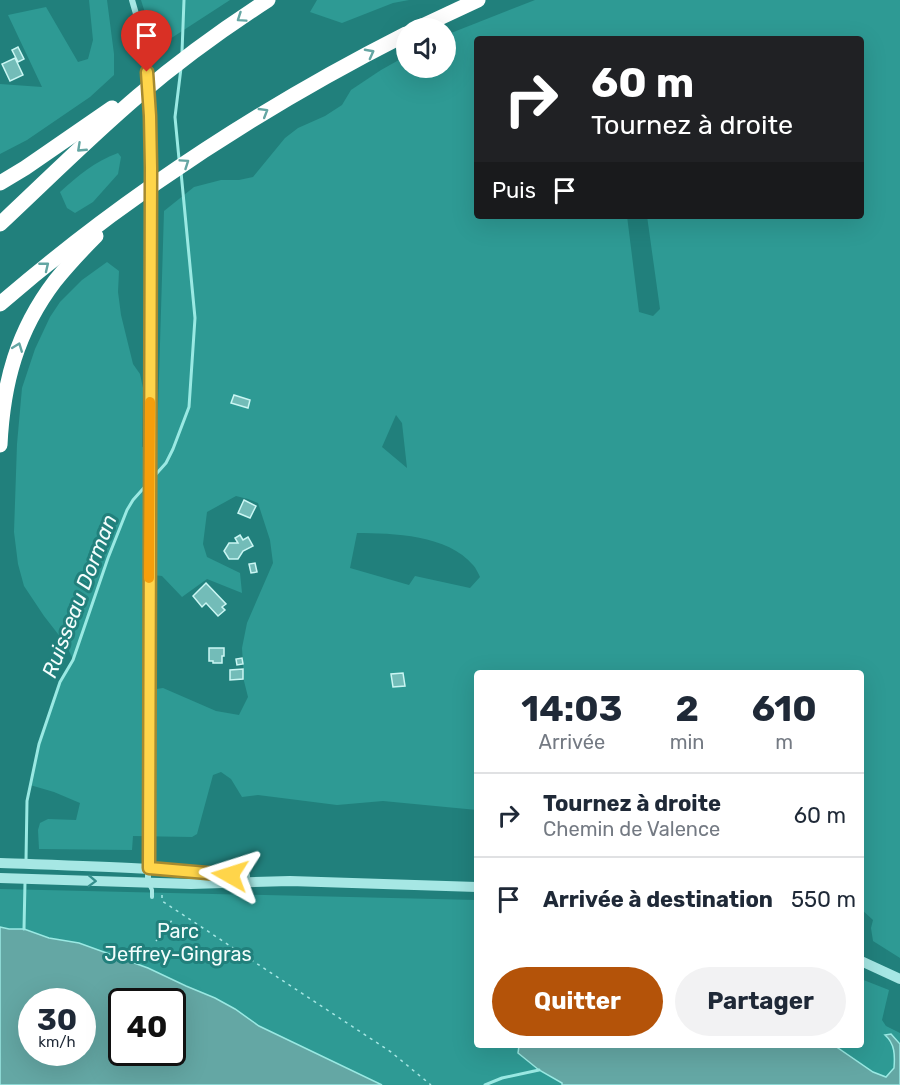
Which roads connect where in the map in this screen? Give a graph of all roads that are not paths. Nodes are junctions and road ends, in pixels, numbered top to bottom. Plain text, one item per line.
1 (132, 0) edge
2 (268, 0) edge
3 (478, 0) edge
4 (439, 18) edge
5 (396, 39) edge
6 (124, 104) junction
7 (0, 183) edge
8 (122, 207) junction
9 (0, 225) edge
10 (0, 304) edge
11 (0, 445) edge
12 (0, 863) edge
13 (149, 868) junction
14 (0, 878) edge
15 (290, 881) junction
16 (148, 882) junction
17 (474, 887) edge
18 (152, 897) dead end
19 (864, 962) edge
20 (900, 979) edge

1 - 13 street
2 -> 6 highway
3 - 4 highway
8 -> 5 highway
6 - 7 highway
6 -> 9 highway
10 -> 8 highway
11 -> 8 highway
12 - 13 street
13 - 15 street
13 - 16 street
14 -> 16 street
15 - 16 street
15 - 17 street
16 - 18 lane
19 - 20 street

